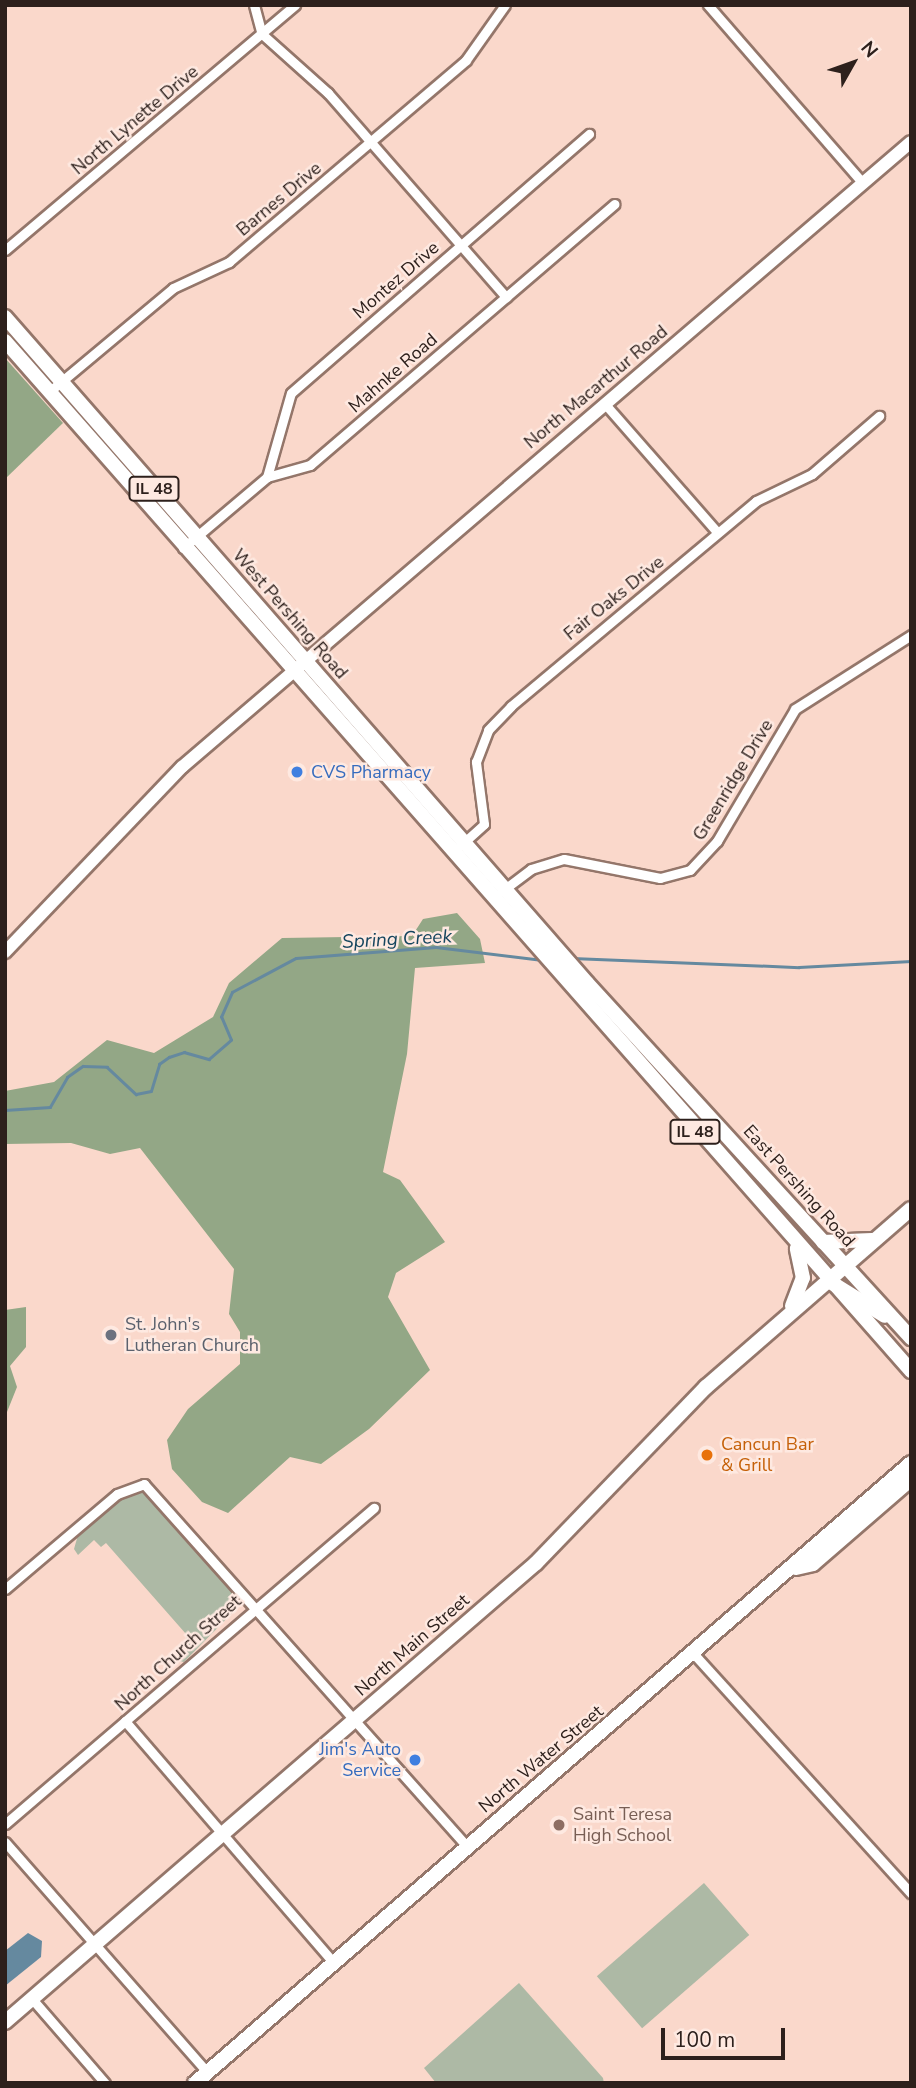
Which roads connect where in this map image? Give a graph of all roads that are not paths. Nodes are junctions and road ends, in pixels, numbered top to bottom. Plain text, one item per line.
1 (254, 5) edge
2 (295, 5) edge
3 (505, 5) edge
4 (708, 5) edge
5 (262, 34) junction
6 (589, 134) dead end
7 (371, 142) junction
8 (911, 142) edge
9 (863, 183) junction
10 (614, 204) dead end
11 (461, 245) junction
12 (5, 250) edge
13 (506, 296) junction
14 (5, 317) edge
15 (5, 341) edge
16 (55, 386) junction
17 (605, 404) junction
18 (879, 416) dead end
19 (75, 423) junction
20 (267, 477) junction
21 (146, 480) junction
22 (718, 533) junction
23 (196, 537) junction
24 (183, 548) junction
25 (911, 635) edge
26 (305, 660) junction
27 (292, 671) junction
28 (464, 842) junction
29 (452, 853) junction
30 (505, 888) junction
31 (492, 899) junction
32 (545, 935) joint
33 (5, 952) edge
34 (911, 1209) edge
35 (877, 1239) junction
36 (823, 1242) junction
37 (795, 1244) junction
38 (844, 1266) junction
39 (828, 1281) junction
40 (788, 1314) junction
41 (894, 1320) junction
42 (911, 1338) edge
43 (911, 1371) edge
44 (911, 1463) edge
45 (911, 1479) edge
46 (374, 1508) dead end
47 (794, 1568) junction
48 (5, 1589) edge
49 (254, 1605) junction
50 (694, 1654) junction
51 (355, 1720) junction
52 (125, 1721) junction
53 (5, 1824) edge
54 (222, 1835) junction
55 (5, 1842) edge
56 (467, 1847) junction
57 (911, 1893) edge
58 (95, 1947) junction
59 (334, 1963) junction
60 (33, 2000) junction
61 (5, 2022) edge
62 (207, 2072) junction
63 (104, 2083) edge
64 (195, 2083) edge

1 - 5 street
2 - 5 street, North Lynette Drive
3 - 7 street, Barnes Drive
4 - 9 street
5 - 7 street
5 - 12 street, North Lynette Drive
6 - 11 street, Montez Drive
7 - 11 street
7 - 16 street, Barnes Drive
8 - 9 street, North Macarthur Road
9 - 17 street, North Macarthur Road
10 - 13 street, Mahnke Road
11 - 13 street
11 - 20 street, Montez Drive
13 - 20 street, Mahnke Road
14 - 16 main road, West Pershing Road / IL 48
15 - 16 main road, West Pershing Road / IL 48
16 - 19 main road, West Pershing Road / IL 48
16 - 21 main road, West Pershing Road / IL 48
17 - 22 street
17 - 26 street, North Macarthur Road
18 - 22 street, Fair Oaks Drive
19 - 21 main road
19 - 24 main road, West Pershing Road / IL 48
20 - 23 street, Mahnke Road
21 - 23 main road, West Pershing Road / IL 48
22 - 28 street, Fair Oaks Drive
23 - 24 street, Mahnke Road
23 - 26 main road, West Pershing Road / IL 48
24 - 27 main road, West Pershing Road / IL 48
25 - 30 street, Greenridge Drive
26 - 27 street, North Macarthur Road
26 - 28 main road, West Pershing Road / IL 48
27 - 29 main road, West Pershing Road / IL 48
27 - 33 street, North Macarthur Road
28 - 29 street, Fair Oaks Drive
28 - 30 main road, West Pershing Road / IL 48
29 - 31 main road, West Pershing Road / IL 48
30 - 31 street, Greenridge Drive
30 - 32 main road, West Pershing Road / IL 48
31 - 37 main road, West Pershing Road / IL 48
32 - 36 main road, East Pershing Road / IL 48
34 - 35 main road, North Main Street
35 - 36 main road
35 - 38 main road, North Main Street
36 - 38 main road, East Pershing Road / IL 48
37 - 39 main road, IL 48
37 - 40 main road
38 - 39 main road, North Main Street
38 - 41 main road, East Pershing Road / IL 48
39 - 40 main road, North Main Street
39 - 41 main road
39 - 43 main road, IL 48
40 - 51 main road, North Main Street
41 - 42 main road, East Pershing Road / IL 48
44 - 47 main road, North Water Street
45 - 47 main road
46 - 49 street, North Church Street
47 - 50 main road, North Water Street
48 - 49 street
49 - 51 street
49 - 52 street, North Church Street
50 - 56 main road, North Water Street
50 - 57 street
51 - 54 main road, North Main Street
51 - 56 street
52 - 53 street, North Church Street
52 - 54 street
54 - 58 main road, North Main Street
54 - 59 street
55 - 58 street
56 - 59 main road, North Water Street
58 - 60 main road, North Main Street
58 - 62 street
59 - 62 main road, North Water Street
60 - 61 main road, North Main Street
60 - 63 street
62 - 64 main road, North Water Street

